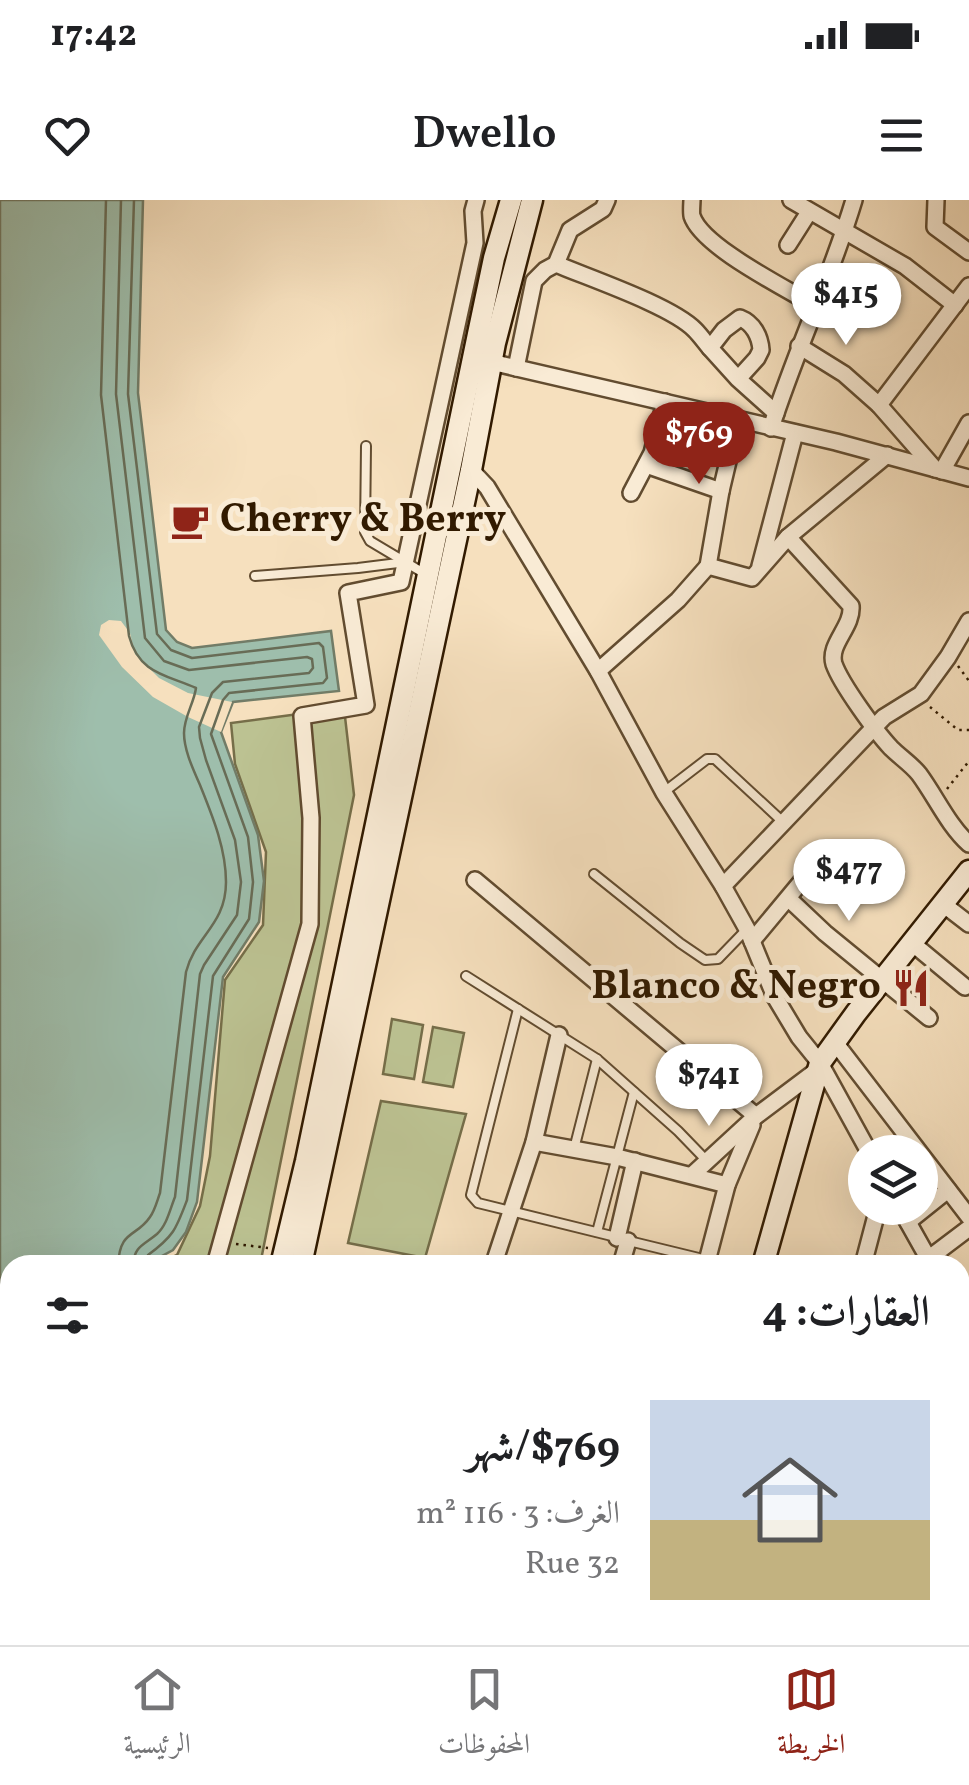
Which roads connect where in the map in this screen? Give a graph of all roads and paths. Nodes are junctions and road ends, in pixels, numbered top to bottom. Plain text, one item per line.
1 (476, 200) edge
2 (510, 200) edge
3 (532, 200) edge
4 (607, 200) edge
5 (692, 200) edge
6 (791, 200) edge
7 (854, 200) edge
8 (936, 200) edge
9 (809, 212) junction
10 (845, 231) junction
11 (788, 246) dead end
12 (969, 252) edge
13 (556, 264) junction
14 (969, 286) edge
15 (955, 305) junction
16 (815, 306) junction
17 (800, 346) junction
18 (710, 348) junction
19 (491, 362) junction
20 (516, 368) junction
21 (738, 378) junction
22 (665, 402) junction
23 (879, 404) junction
24 (738, 419) junction
25 (774, 420) junction
26 (969, 423) edge
27 (795, 432) junction
28 (366, 446) dead end
29 (887, 455) junction
30 (646, 465) junction
31 (472, 470) junction
32 (938, 470) junction
33 (969, 478) edge
34 (721, 491) junction
35 (631, 493) dead end
36 (788, 537) junction
37 (406, 562) junction
38 (708, 566) junction
39 (759, 570) junction
40 (427, 575) junction
41 (255, 576) dead end
42 (969, 622) edge
43 (598, 671) junction
44 (917, 696) junction
45 (874, 728) junction
46 (969, 730) edge
47 (969, 761) edge
48 (664, 793) junction
49 (937, 802) junction
50 (783, 822) junction
51 (969, 844) edge
52 (826, 852) dead end
53 (969, 871) edge
54 (594, 874) dead end
55 (474, 880) dead end
56 (723, 886) junction
57 (789, 899) junction
58 (943, 904) junction
59 (969, 924) edge
60 (750, 935) junction
61 (912, 943) junction
62 (466, 976) dead end
63 (883, 979) junction
64 (965, 987) dead end
65 (518, 1008) junction
66 (929, 1018) dead end
67 (559, 1034) junction
68 (834, 1042) junction
69 (597, 1058) junction
70 (818, 1067) junction
71 (634, 1091) junction
72 (756, 1116) junction
73 (859, 1135) edge
74 (534, 1142) junction
75 (574, 1150) junction
76 (617, 1157) junction
77 (708, 1160) junction
78 (635, 1161) junction
79 (692, 1175) junction
80 (727, 1185) junction
81 (948, 1190) junction
82 (938, 1196) edge
83 (512, 1211) junction
84 (969, 1217) edge
85 (874, 1225) edge
86 (910, 1225) edge
87 (969, 1228) edge
88 (597, 1232) junction
89 (622, 1240) junction
90 (221, 1242) junction
91 (217, 1255) edge
92 (271, 1255) edge
93 (284, 1255) edge
94 (304, 1255) edge
95 (497, 1255) edge
96 (621, 1255) edge
97 (679, 1255) edge
98 (708, 1255) edge
99 (766, 1255) edge
100 (866, 1255) edge
101 (926, 1255) edge
102 (938, 1255) edge

1 - 37 street
2 - 40 main road
3 - 19 main road
4 - 13 street
5 - 16 street
6 - 9 street
7 - 10 street
8 - 12 street
9 - 10 street
9 - 11 street
10 - 15 street
10 - 16 street
13 - 18 street
13 - 20 street
14 - 15 street
15 - 23 street
16 - 17 street
17 - 23 street
17 - 25 street
18 - 21 street
18 - 21 street
19 - 20 street
19 - 31 main road
20 - 22 street
21 - 25 street
22 - 24 street
22 - 30 street
23 - 32 street
24 - 25 street
24 - 34 street
25 - 27 street
26 - 32 street
27 - 29 street
27 - 39 street
28 - 37 lane
29 - 32 street
29 - 36 street
30 - 34 street
30 - 35 street
31 - 43 street
31 - 94 main road
32 - 33 street
34 - 38 street
36 - 39 street
36 - 45 street
37 - 40 lane
37 - 41 lane
37 - 90 street
38 - 39 street
38 - 43 street
40 - 93 main road
42 - 44 street
43 - 48 street
44 - 45 street
44 - 46 path
45 - 49 street
45 - 50 street
47 - 49 path
48 - 50 lane
48 - 56 street
49 - 51 street
50 - 56 street
52 - 57 street
53 - 58 main road
54 - 60 lane
55 - 72 street
56 - 60 street
57 - 60 street
57 - 63 street
58 - 59 street
58 - 61 main road
60 - 70 street
61 - 63 main road
61 - 64 street
62 - 65 lane
63 - 66 street
63 - 68 main road
65 - 67 lane
65 - 83 lane
67 - 69 lane
67 - 74 street
68 - 70 main road
68 - 81 street
69 - 71 lane
69 - 75 lane
70 - 72 street
70 - 73 street
70 - 99 main road
71 - 76 lane
71 - 77 lane
72 - 77 street
72 - 80 street
74 - 75 street
74 - 83 street
75 - 76 street
76 - 78 street
76 - 88 lane
77 - 79 street
78 - 79 street
78 - 89 street
79 - 80 street
80 - 98 street
81 - 82 street
81 - 84 street
83 - 88 lane
83 - 95 street
85 - 100 street
86 - 101 street
87 - 102 street
88 - 89 lane
89 - 96 street
89 - 97 lane
90 - 91 street
90 - 92 path

